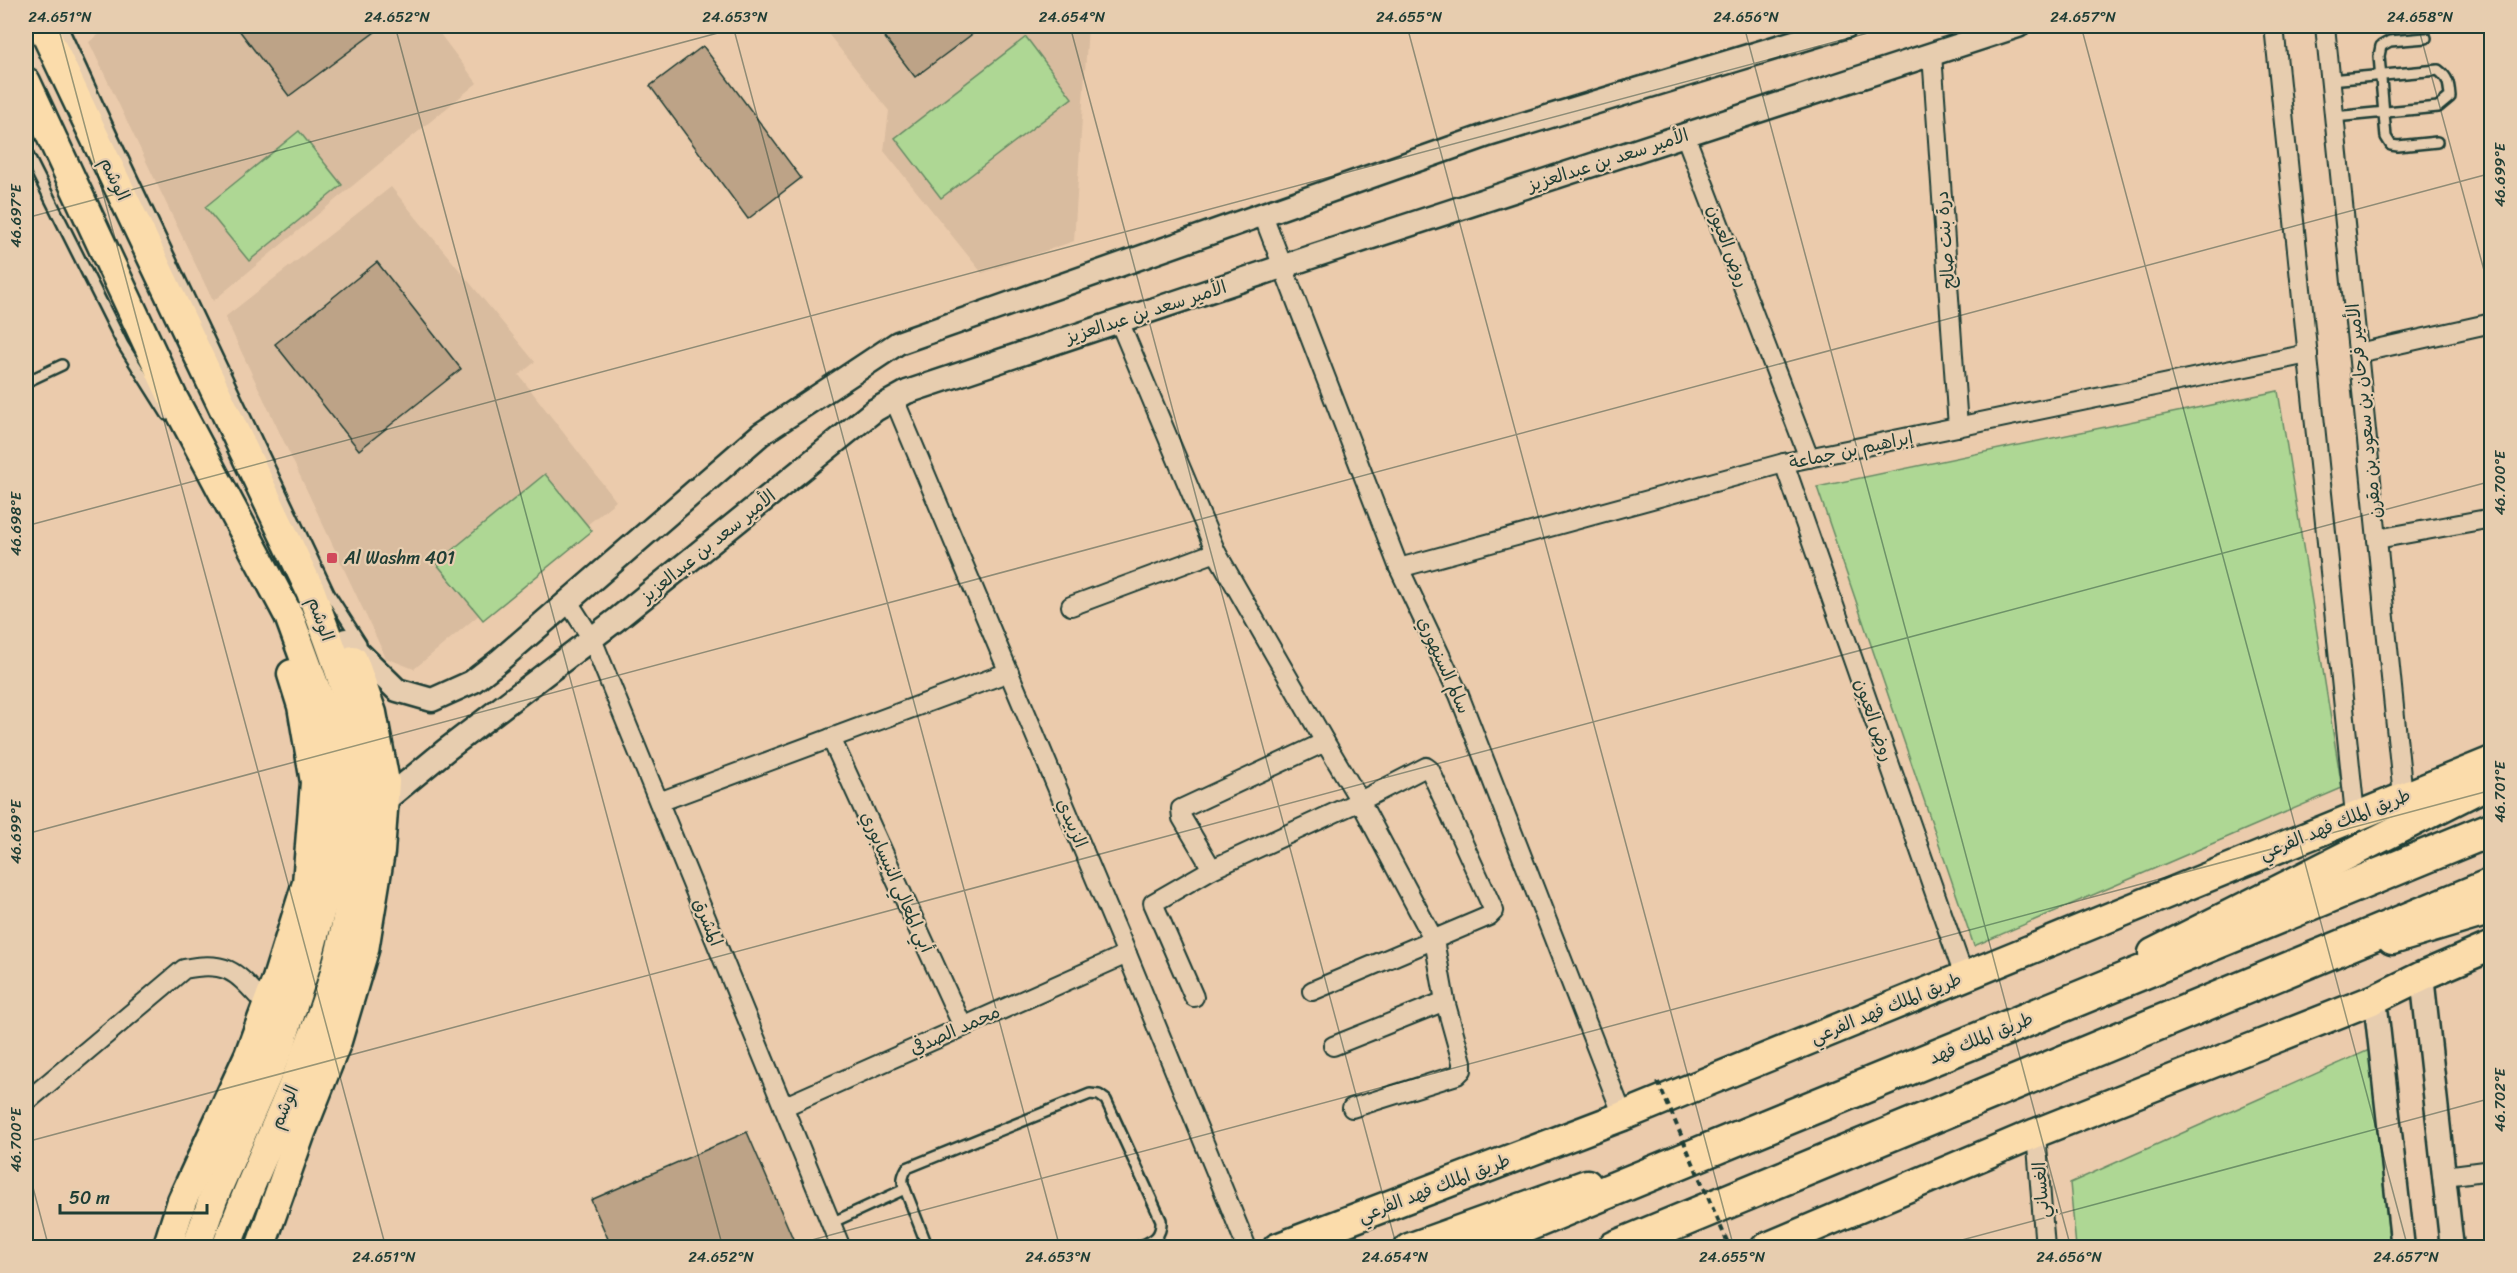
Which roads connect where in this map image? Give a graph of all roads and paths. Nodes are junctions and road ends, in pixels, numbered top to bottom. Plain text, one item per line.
1 (42, 26) edge
2 (62, 26) edge
3 (1847, 26) edge
4 (2018, 26) edge
5 (2274, 26) edge
6 (2325, 26) edge
7 (2426, 38) dead end
8 (1932, 54) junction
9 (2381, 75) junction
10 (2330, 80) junction
11 (26, 82) edge
12 (2383, 112) junction
13 (2334, 117) junction
14 (1685, 135) junction
15 (2438, 142) dead end
16 (26, 151) edge
17 (1263, 214) junction
18 (1282, 267) junction
19 (1119, 321) junction
20 (2492, 323) edge
21 (2358, 353) junction
22 (2308, 354) junction
23 (216, 355) junction
24 (62, 365) dead end
25 (26, 382) edge
26 (894, 399) junction
27 (226, 413) junction
28 (172, 423) dead end
29 (1958, 427) junction
30 (184, 442) dead end
31 (1809, 458) junction
32 (1784, 463) junction
33 (2492, 518) edge
34 (2377, 539) junction
35 (252, 549) junction
36 (1216, 552) junction
37 (1399, 568) junction
38 (311, 592) junction
39 (567, 600) junction
40 (1071, 606) dead end
41 (592, 639) junction
42 (346, 640) junction
43 (380, 672) junction
44 (1009, 672) junction
45 (831, 738) junction
46 (1325, 742) junction
47 (2492, 761) edge
48 (2492, 782) edge
49 (2403, 796) junction
50 (1360, 801) junction
51 (383, 802) junction
52 (659, 802) junction
53 (2355, 815) junction
54 (2492, 829) edge
55 (1212, 869) junction
56 (2492, 885) edge
57 (2492, 910) edge
58 (1434, 940) junction
59 (2492, 946) edge
60 (1127, 954) junction
61 (2422, 975) junction
62 (1964, 976) junction
63 (2244, 986) junction
64 (1312, 991) dead end
65 (1194, 997) dead end
66 (2375, 999) junction
67 (1444, 1001) junction
68 (267, 1006) junction
69 (963, 1027) junction
70 (1993, 1034) junction
71 (1333, 1046) dead end
72 (1658, 1082) dead end
73 (1851, 1089) junction
74 (26, 1102) edge
75 (783, 1107) junction
76 (1352, 1108) dead end
77 (1623, 1116) junction
78 (2036, 1133) junction
79 (1877, 1139) junction
80 (2492, 1170) edge
81 (2445, 1176) junction
82 (905, 1190) junction
83 (831, 1223) junction
84 (167, 1248) edge
85 (196, 1248) edge
86 (226, 1248) edge
87 (260, 1248) edge
88 (840, 1248) edge
89 (928, 1248) edge
90 (1136, 1248) edge
91 (1247, 1248) edge
92 (1276, 1248) edge
93 (1409, 1248) edge
94 (1471, 1248) edge
95 (1615, 1248) edge
96 (1656, 1248) edge
97 (1730, 1248) edge
98 (1765, 1248) edge
99 (2045, 1248) edge
100 (2403, 1248) edge
101 (2452, 1248) edge

1 - 27 main road, الوشم
2 - 23 lane
3 - 17 street
4 - 8 street, الأمير سعد بن عبدالعزيز
5 - 22 street
6 - 10 street, الأمير فرحان بن سعود بن مقرن
7 - 9 lane
8 - 14 street, الأمير سعد بن عبدالعزيز
8 - 29 street, درة بنت صالح
9 - 10 lane
9 - 12 lane
9 - 12 lane
10 - 13 street, الأمير فرحان بن سعود بن مقرن
11 - 35 main road, الوشم
12 - 13 lane
12 - 15 lane
13 - 21 street, الأمير فرحان بن سعود بن مقرن
14 - 18 street, الأمير سعد بن عبدالعزيز
14 - 31 street, روض العيون
16 - 28 lane
17 - 18 street, سالم السنهوري
17 - 39 street
18 - 19 street, الأمير سعد بن عبدالعزيز
18 - 37 street, سالم السنهوري
19 - 26 street, الأمير سعد بن عبدالعزيز
19 - 36 street
20 - 21 street
21 - 34 street, الأمير فرحان بن سعود بن مقرن
22 - 29 street, إبراهيم بن جماعة
22 - 53 street
23 - 27 main road
23 - 43 lane
24 - 25 lane
26 - 41 street, الأمير سعد بن عبدالعزيز
26 - 44 street, الزبيدي
27 - 38 main road, الوشم
29 - 31 street, إبراهيم بن جماعة
30 - 35 lane
31 - 32 street, إبراهيم بن جماعة
32 - 37 street, إبراهيم بن جماعة
32 - 62 street, روض العيون
33 - 34 street
34 - 49 street, الأمير فرحان بن سعود بن مقرن
35 - 68 main road
35 - 85 main road, الوشم
36 - 40 street
36 - 46 street
37 - 77 street, سالم السنهوري
38 - 42 main road
38 - 86 main road, الوشم
39 - 41 street, المشرق
39 - 43 street
41 - 51 street, الأمير سعد بن عبدالعزيز
41 - 52 street, المشرق
42 - 43 street
42 - 51 main road
44 - 45 street
44 - 60 street, الزبيدي
45 - 52 street
45 - 69 street, أبي المعالي النيسابوري
46 - 50 street
46 - 55 street
47 - 49 main road, طريق الملك فهد الفرعي
48 - 70 main road
49 - 53 main road, طريق الملك فهد الفرعي
50 - 55 street
50 - 58 street
50 - 58 street
51 - 87 main road
52 - 75 street, المشرق
53 - 62 main road, طريق الملك فهد الفرعي
54 - 70 highway, طريق الملك فهد
55 - 65 street
56 - 63 highway
57 - 63 main road
58 - 64 street
58 - 67 street
59 - 61 main road
60 - 69 street, محمد الصدفي
60 - 91 street, الزبيدي
61 - 66 main road
61 - 81 street
62 - 77 main road, طريق الملك فهد الفرعي
63 - 79 highway
66 - 78 main road
66 - 100 street
67 - 71 street
67 - 76 street
68 - 74 street
68 - 84 main road
69 - 75 street, محمد الصدفي
70 - 73 highway, طريق الملك فهد
72 - 97 path, bridge
73 - 93 main road
73 - 94 highway, طريق الملك فهد
75 - 83 street, المشرق
77 - 92 main road, طريق الملك فهد الفرعي
78 - 98 main road
78 - 99 street, الغساني
79 - 95 highway
79 - 96 main road
80 - 81 street
81 - 101 street
82 - 83 lane
82 - 89 lane
82 - 90 lane
83 - 88 street, المشرق

